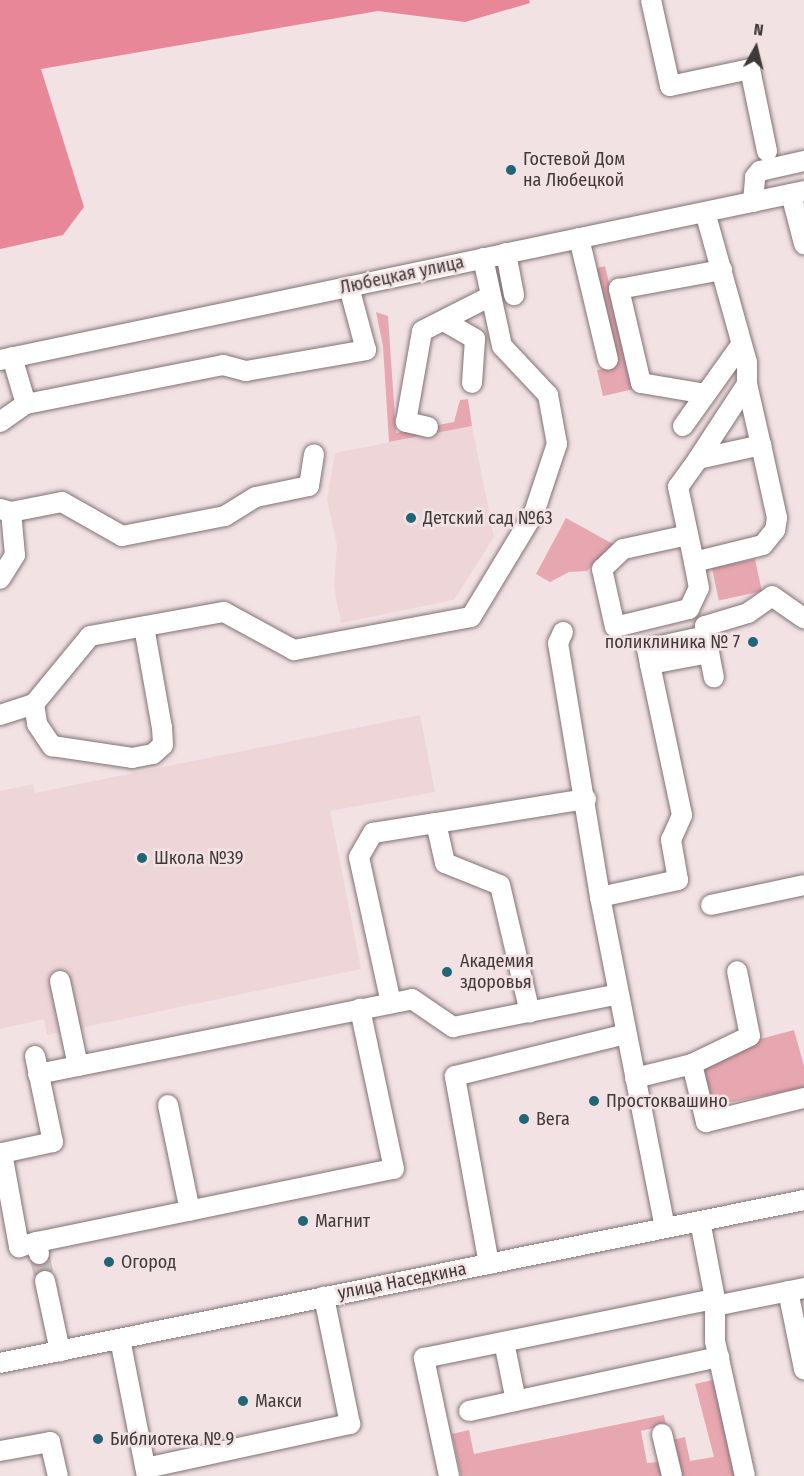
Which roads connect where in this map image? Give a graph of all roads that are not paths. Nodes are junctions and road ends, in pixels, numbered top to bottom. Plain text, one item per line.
1 (651, 0) edge
2 (767, 151) dead end
3 (804, 161) edge
4 (798, 192) edge
5 (753, 202) junction
6 (705, 212) junction
7 (579, 238) junction
8 (804, 244) edge
9 (506, 253) junction
10 (483, 258) junction
11 (722, 270) junction
12 (349, 287) junction
13 (514, 295) dead end
14 (491, 296) junction
15 (444, 321) junction
16 (741, 345) junction
17 (6, 358) edge
18 (608, 360) dead end
19 (472, 383) dead end
20 (747, 384) junction
21 (706, 394) junction
22 (26, 404) junction
23 (0, 422) edge
24 (683, 426) dead end
25 (428, 427) dead end
26 (761, 445) junction
27 (314, 454) dead end
28 (698, 459) junction
29 (5, 511) edge
30 (688, 535) junction
31 (694, 562) junction
32 (0, 579) edge
33 (804, 618) edge
34 (144, 627) junction
35 (563, 632) dead end
36 (707, 645) junction
37 (714, 677) dead end
38 (34, 704) junction
39 (0, 715) edge
40 (586, 799) junction
41 (436, 823) junction
42 (804, 885) edge
43 (600, 897) junction
44 (711, 905) dead end
45 (737, 971) dead end
46 (60, 981) dead end
47 (619, 994) junction
48 (391, 1003) junction
49 (360, 1009) junction
50 (530, 1013) junction
51 (626, 1034) junction
52 (692, 1064) junction
53 (78, 1065) junction
54 (635, 1078) junction
55 (804, 1098) edge
56 (168, 1105) dead end
57 (804, 1200) edge
58 (190, 1210) junction
59 (700, 1221) junction
60 (665, 1228) junction
61 (489, 1264) junction
62 (45, 1281) tunnel mouth
63 (796, 1290) edge
64 (324, 1297) junction
65 (715, 1302) junction
66 (120, 1339) junction
67 (504, 1342) junction
68 (60, 1351) junction
69 (719, 1357) junction
70 (0, 1363) edge
71 (804, 1369) edge
72 (516, 1401) junction
73 (469, 1411) dead end
74 (662, 1434) dead end
75 (0, 1452) edge
76 (147, 1472) edge
77 (58, 1476) edge
78 (449, 1476) edge
79 (672, 1476) edge
80 (745, 1476) edge

1 - 2 street
3 - 5 street
4 - 5 street, Любецкая улица
4 - 8 street
5 - 6 street, Любецкая улица
6 - 7 street, Любецкая улица
6 - 11 street
7 - 9 street, Любецкая улица
7 - 18 street
9 - 10 street, Любецкая улица
9 - 13 street
10 - 12 street, Любецкая улица
10 - 14 street
11 - 16 street
11 - 21 street
12 - 17 street, Любецкая улица
12 - 22 street
14 - 15 street
14 - 34 street
15 - 19 street
15 - 25 street
16 - 20 street
16 - 21 street
17 - 22 street
20 - 26 street
20 - 28 street
21 - 24 street
22 - 23 street
26 - 28 street
26 - 31 street
27 - 29 street
28 - 30 street
29 - 32 street
30 - 31 street
30 - 31 street
33 - 36 street
34 - 38 street
34 - 38 street
35 - 40 street
36 - 37 street
36 - 43 street
38 - 39 street
40 - 41 street
40 - 43 street
41 - 48 street
41 - 50 street
42 - 44 street
43 - 47 street
45 - 52 street
46 - 53 street
47 - 50 street
47 - 51 street
48 - 49 street
48 - 50 street
49 - 53 street
49 - 58 street
51 - 54 street
51 - 61 street
52 - 54 street
52 - 55 street
53 - 58 street
54 - 60 street
56 - 58 street
57 - 59 street, улица Наседкина
59 - 60 street, улица Наседкина
59 - 65 street
60 - 61 street, улица Наседкина
61 - 64 street, улица Наседкина
62 - 68 street
63 - 65 street
63 - 71 street
64 - 66 street, улица Наседкина
64 - 76 street
65 - 67 street
65 - 69 street
66 - 68 street, улица Наседкина
66 - 76 street
67 - 72 street
67 - 78 street
68 - 70 street, улица Наседкина
69 - 72 street
69 - 80 street
72 - 73 street
74 - 79 street
75 - 77 street

